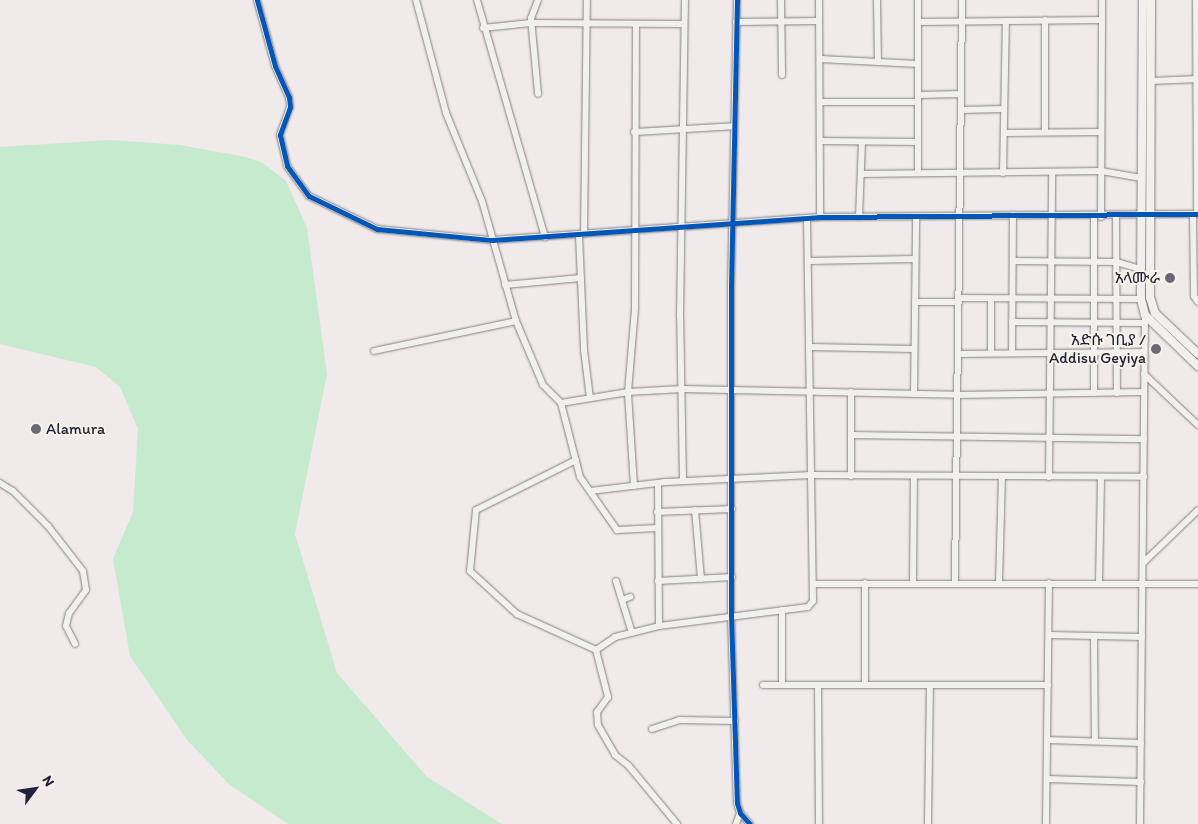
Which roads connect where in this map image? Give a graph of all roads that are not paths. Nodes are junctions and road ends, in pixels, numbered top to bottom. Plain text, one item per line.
1 (256, 0) edge
2 (416, 0) edge
3 (477, 0) edge
4 (538, 0) edge
5 (586, 0) edge
6 (685, 0) edge
7 (737, 0) edge
8 (781, 0) edge
9 (818, 0) edge
10 (876, 0) edge
11 (918, 0) edge
12 (962, 0) edge
13 (1102, 0) edge
14 (1143, 0) edge
15 (1151, 0) edge
16 (1196, 0) edge
17 (1045, 20) junction
18 (1102, 20) junction
19 (1006, 21) junction
20 (736, 22) junction
21 (781, 22) junction
22 (819, 22) junction
23 (918, 22) junction
24 (962, 22) junction
25 (531, 23) junction
26 (586, 24) junction
27 (636, 24) junction
28 (684, 24) junction
29 (483, 28) junction
30 (820, 59) junction
31 (878, 61) junction
32 (918, 64) junction
33 (782, 75) dead end
34 (1198, 80) edge
35 (1151, 81) junction
36 (538, 94) dead end
37 (918, 94) junction
38 (961, 94) junction
39 (820, 102) junction
40 (916, 102) junction
41 (1004, 109) junction
42 (961, 110) junction
43 (734, 126) junction
44 (682, 129) junction
45 (634, 132) junction
46 (1045, 132) junction
47 (1101, 132) junction
48 (1004, 133) junction
49 (820, 141) junction
50 (862, 142) junction
51 (916, 142) junction
52 (918, 171) junction
53 (1101, 171) junction
54 (960, 173) junction
55 (1003, 173) junction
56 (861, 174) junction
57 (1052, 174) junction
58 (1141, 178) junction
59 (1196, 214) edge
60 (960, 215) junction
61 (1013, 215) junction
62 (1142, 215) junction
63 (1151, 215) junction
64 (1052, 216) junction
65 (820, 217) junction
66 (859, 217) junction
67 (1097, 217) junction
68 (1116, 217) junction
69 (916, 218) junction
70 (807, 220) junction
71 (735, 225) junction
72 (684, 227) junction
73 (635, 231) junction
74 (582, 234) junction
75 (545, 237) junction
76 (492, 240) junction
77 (915, 260) junction
78 (1196, 260) edge
79 (808, 261) junction
80 (1013, 261) junction
81 (1053, 262) junction
82 (1095, 262) junction
83 (1116, 262) junction
84 (1141, 269) junction
85 (582, 278) junction
86 (505, 285) junction
87 (991, 298) junction
88 (1013, 299) junction
89 (1053, 299) junction
90 (1094, 299) junction
91 (1141, 299) junction
92 (959, 300) junction
93 (1116, 300) junction
94 (915, 302) junction
95 (1198, 302) edge
96 (1145, 319) junction
97 (516, 321) junction
98 (1012, 322) junction
99 (1052, 323) junction
100 (1116, 323) junction
101 (1095, 324) junction
102 (810, 347) junction
103 (914, 349) junction
104 (374, 351) dead end
105 (1095, 352) junction
106 (1117, 352) junction
107 (1144, 352) junction
108 (991, 353) junction
109 (1012, 353) junction
110 (1052, 353) junction
111 (958, 354) junction
112 (1198, 354) edge
113 (1198, 366) edge
114 (1144, 374) junction
115 (682, 389) junction
116 (731, 390) junction
117 (810, 390) junction
118 (628, 392) junction
119 (851, 392) junction
120 (1144, 392) junction
121 (1094, 393) junction
122 (1117, 393) junction
123 (914, 394) junction
124 (1050, 394) junction
125 (957, 395) junction
126 (590, 398) junction
127 (561, 403) junction
128 (1198, 425) edge
129 (851, 435) junction
130 (957, 436) junction
131 (1050, 436) junction
132 (1144, 439) junction
133 (576, 460) junction
134 (812, 476) junction
135 (851, 476) junction
136 (914, 476) junction
137 (957, 476) junction
138 (1002, 477) junction
139 (1050, 477) junction
140 (1101, 477) junction
141 (1144, 477) junction
142 (733, 478) junction
143 (682, 481) junction
144 (658, 483) junction
145 (0, 484) edge
146 (634, 486) junction
147 (590, 492) junction
148 (732, 509) junction
149 (695, 510) junction
150 (1198, 510) edge
151 (657, 512) junction
152 (657, 528) junction
153 (1143, 563) junction
154 (732, 577) junction
155 (701, 579) junction
156 (658, 581) junction
157 (616, 582) dead end
158 (865, 583) junction
159 (913, 583) junction
160 (955, 583) junction
161 (999, 583) junction
162 (1049, 583) junction
163 (1099, 583) junction
164 (814, 584) junction
165 (1198, 584) edge
166 (1143, 585) junction
167 (630, 597) dead end
168 (622, 600) junction
169 (782, 610) junction
170 (731, 615) junction
171 (659, 626) junction
172 (632, 633) junction
173 (1048, 635) junction
174 (1094, 636) junction
175 (1142, 637) junction
176 (75, 644) dead end
177 (596, 650) junction
178 (763, 685) dead end
179 (782, 685) junction
180 (818, 685) junction
181 (865, 685) junction
182 (930, 685) junction
183 (1048, 685) junction
184 (735, 721) junction
185 (652, 728) dead end
186 (1047, 740) junction
187 (1094, 741) junction
188 (1141, 743) junction
189 (1047, 779) junction
190 (1141, 782) junction
191 (740, 814) junction
192 (677, 824) edge
193 (736, 824) edge
194 (749, 824) edge
195 (759, 824) edge
196 (819, 824) edge
197 (928, 824) edge
198 (1046, 824) edge
199 (1140, 824) edge

1 - 76 street
2 - 76 street
3 - 29 street
4 - 25 street
5 - 26 street
6 - 28 street
7 - 20 street
8 - 21 street
9 - 22 street
10 - 31 street
11 - 23 street
12 - 24 street
13 - 18 street
14 - 58 main road
15 - 35 main road
16 - 34 street
17 - 18 street
17 - 19 street
17 - 46 street
18 - 47 street
19 - 24 street
19 - 41 street
20 - 21 street
20 - 43 street
21 - 22 street
21 - 33 street
22 - 30 street
23 - 24 street
23 - 32 street
24 - 38 street
25 - 26 street
25 - 29 street
25 - 36 street
26 - 27 street
26 - 74 street
27 - 28 street
27 - 45 street
28 - 44 street
29 - 75 street
30 - 31 street
30 - 39 street
31 - 32 street
32 - 37 street
34 - 35 street
34 - 59 street
35 - 63 main road
37 - 38 street
37 - 40 street
38 - 42 street
39 - 40 street
39 - 49 street
40 - 51 street
41 - 42 street
41 - 48 street
42 - 54 street
43 - 44 street
43 - 71 street
44 - 45 street
44 - 72 street
45 - 73 street
46 - 47 street
46 - 48 street
47 - 53 street
48 - 55 street
49 - 50 street
49 - 65 street
50 - 51 street
50 - 56 street
51 - 52 street
52 - 54 street
52 - 56 street
53 - 57 street
53 - 58 street
53 - 67 street
54 - 55 street
54 - 60 street
55 - 57 street
56 - 66 street
57 - 64 street
58 - 62 main road
59 - 63 street
59 - 78 street
60 - 61 street
60 - 69 street
60 - 92 street
61 - 64 street
61 - 80 street
62 - 63 street
62 - 68 street
62 - 84 main road
63 - 112 main road
64 - 67 street
64 - 81 street
65 - 66 street
65 - 70 street
66 - 69 street
67 - 68 street
67 - 82 street
68 - 83 street
69 - 77 street
70 - 71 street
70 - 79 street
71 - 72 street
71 - 116 street
72 - 73 street
72 - 115 street
73 - 74 street
73 - 118 street
74 - 75 street
74 - 85 street
75 - 76 street
76 - 86 street
77 - 79 street
77 - 94 street
78 - 95 street
79 - 102 street
80 - 81 street
80 - 88 street
81 - 82 street
81 - 89 street
82 - 83 street
82 - 90 street
83 - 84 street
83 - 93 street
84 - 91 main road
85 - 86 street
85 - 126 street
86 - 97 street
87 - 88 street
87 - 92 street
87 - 108 street
88 - 89 street
88 - 98 street
89 - 90 street
89 - 99 street
90 - 93 street
90 - 101 street
91 - 93 street
91 - 96 main road
92 - 94 street
92 - 111 street
93 - 100 street
94 - 103 street
96 - 100 street
96 - 107 street
96 - 113 main road
97 - 104 street
97 - 127 street
98 - 99 street
98 - 109 street
99 - 101 street
99 - 110 street
100 - 101 street
100 - 106 street
101 - 105 street
102 - 103 street
102 - 117 street
103 - 123 street
105 - 106 street
105 - 110 street
105 - 121 street
106 - 107 street
106 - 122 street
107 - 114 street
108 - 109 street
108 - 111 street
109 - 110 street
110 - 124 street
111 - 125 street
114 - 120 street
114 - 128 street
115 - 116 street
115 - 118 street
115 - 143 street
116 - 117 street
116 - 142 street
117 - 119 street
117 - 134 street
118 - 126 street
118 - 146 street
119 - 123 street
119 - 129 street
120 - 122 street
120 - 132 street
121 - 122 street
121 - 124 street
123 - 125 street
124 - 125 street
124 - 131 street
125 - 130 street
126 - 127 street
127 - 133 street
129 - 130 street
129 - 135 street
130 - 131 street
130 - 137 street
131 - 132 street
131 - 139 street
132 - 141 street
133 - 147 street
133 - 177 street
134 - 135 street
134 - 142 street
134 - 164 street
135 - 136 street
136 - 137 street
136 - 159 street
137 - 138 street
137 - 160 street
138 - 139 street
138 - 161 street
139 - 140 street
140 - 141 street
140 - 163 street
141 - 153 street
142 - 143 street
142 - 148 street
143 - 144 street
144 - 146 street
144 - 151 street
145 - 176 street
146 - 147 street
147 - 152 street
148 - 149 street
148 - 154 street
149 - 151 street
149 - 155 street
150 - 153 street
151 - 152 street
152 - 156 street
153 - 166 street
154 - 155 street
154 - 170 street
155 - 156 street
156 - 171 street
157 - 168 street
158 - 159 street
158 - 164 street
158 - 181 street
159 - 160 street
160 - 161 street
161 - 162 street
162 - 163 street
162 - 173 street
163 - 166 street
164 - 169 street
165 - 166 street
166 - 175 street
167 - 168 street
168 - 172 street
169 - 170 street
169 - 179 street
170 - 171 street
170 - 184 street
171 - 172 street
172 - 177 street
173 - 174 street
173 - 183 street
174 - 175 street
174 - 187 street
175 - 188 street
177 - 192 street
178 - 179 street
179 - 180 street
180 - 181 street
180 - 196 street
181 - 182 street
182 - 183 street
182 - 197 street
183 - 186 street
184 - 185 street
184 - 191 street
186 - 187 street
186 - 189 street
187 - 188 street
188 - 190 street
189 - 190 street
189 - 198 street
190 - 199 street
191 - 193 street
191 - 194 street
194 - 195 street

